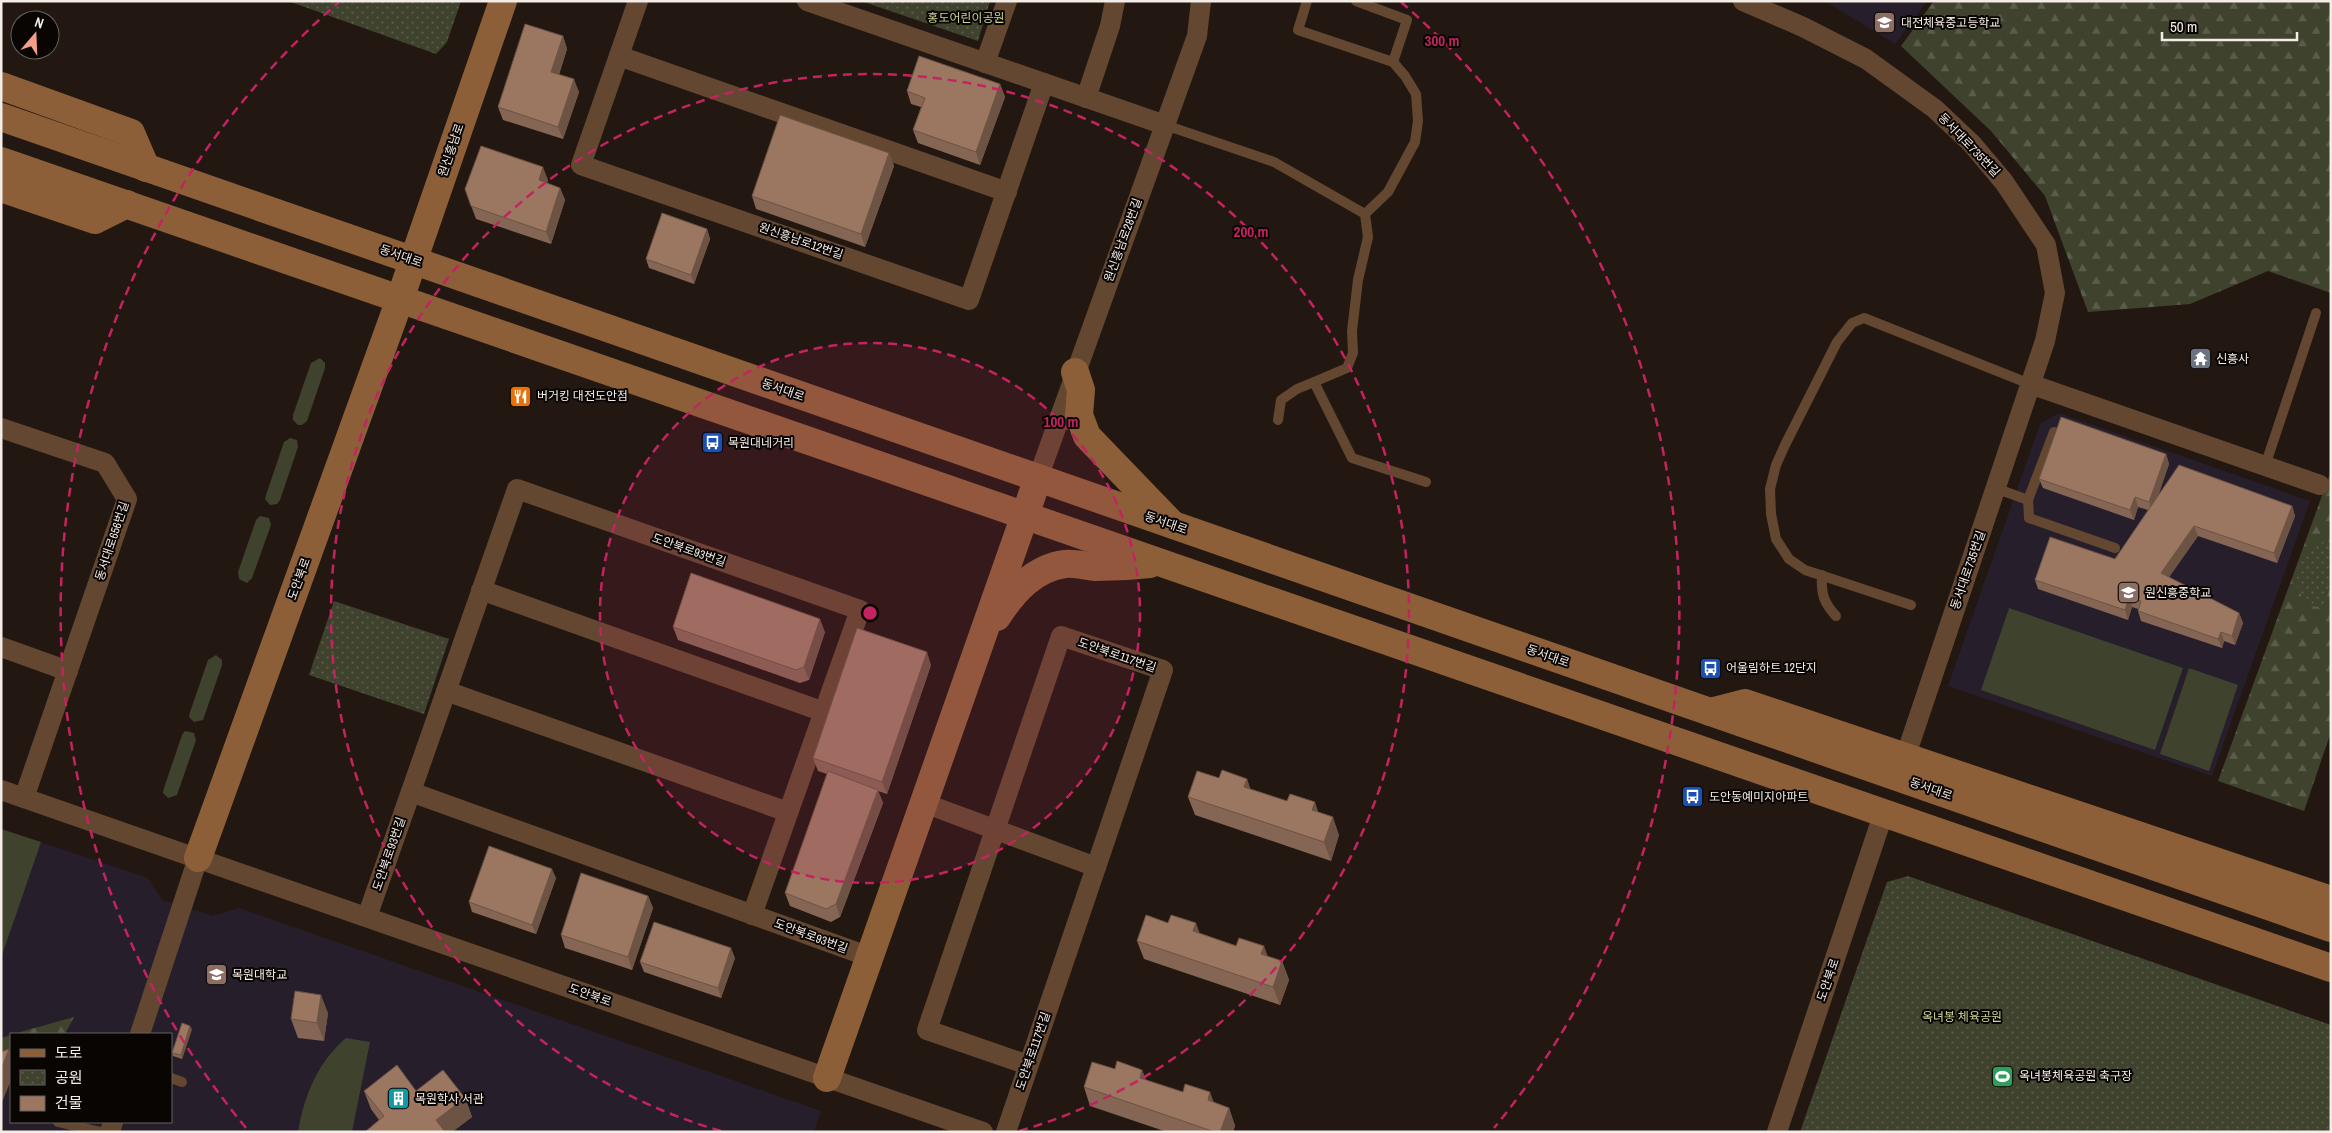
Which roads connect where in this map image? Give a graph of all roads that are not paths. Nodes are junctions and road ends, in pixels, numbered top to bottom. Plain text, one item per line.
1 (502, 1) edge
2 (638, 1) edge
3 (807, 1) edge
4 (1007, 1) edge
5 (1115, 1) edge
6 (1201, 1) edge
7 (1307, 1) edge
8 (1356, 1) edge
9 (1743, 1) edge
10 (619, 56) junction
11 (1393, 62) junction
12 (985, 63) junction
13 (1044, 83) junction
14 (1, 86) edge
15 (1086, 98) junction
16 (1, 117) edge
17 (1165, 125) junction
18 (1, 161) edge
19 (146, 168) junction
20 (1, 188) edge
21 (1006, 192) junction
22 (127, 204) junction
23 (1365, 214) junction
24 (413, 260) junction
25 (400, 299) junction
26 (2316, 313) dead end
27 (1075, 372) junction
28 (1314, 382) junction
29 (2030, 384) junction
30 (1278, 420) dead end
31 (1, 428) edge
32 (2054, 432) edge
33 (2264, 466) junction
34 (1038, 478) junction
35 (1426, 482) dead end
36 (2320, 485) dead end
37 (1995, 488) junction
38 (2028, 500) junction
39 (1024, 517) junction
40 (1172, 525) junction
41 (2115, 548) dead end
42 (1160, 562) junction
43 (1822, 575) junction
44 (481, 590) junction
45 (1911, 605) dead end
46 (1836, 616) dead end
47 (979, 646) junction
48 (1, 647) edge
49 (68, 671) junction
50 (446, 691) junction
51 (824, 712) junction
52 (1710, 712) junction
53 (1695, 748) junction
54 (1906, 755) junction
55 (1, 790) edge
56 (411, 792) junction
57 (24, 798) junction
58 (924, 803) junction
59 (788, 812) junction
60 (1880, 828) junction
61 (995, 830) junction
62 (198, 858) junction
63 (1096, 867) junction
64 (2331, 900) edge
65 (752, 915) junction
66 (367, 917) junction
67 (2331, 928) edge
68 (870, 957) junction
69 (2331, 968) edge
70 (2331, 985) edge
71 (140, 1033) edge
72 (1028, 1065) junction
73 (828, 1078) junction
74 (62, 1123) edge
75 (101, 1132) edge
76 (983, 1132) edge
77 (1006, 1132) edge
78 (1777, 1132) edge

1 - 24 street, 원신흥남로
2 - 10 street, 원신흥남로12번길
3 - 12 street
4 - 12 street
5 - 15 street
6 - 17 street, 원신흥남로28번길
7 - 11 lane
8 - 11 lane
9 - 29 street, 동서대로735번길
10 - 21 street
10 - 21 street, 원신흥남로12번길
11 - 23 lane
12 - 13 street
13 - 15 street
13 - 21 street, 원신흥남로12번길
14 - 19 street
15 - 17 street
16 - 19 street, 동서대로
17 - 23 lane
17 - 27 street, 원신흥남로28번길
18 - 22 street
19 - 24 street, 동서대로
20 - 22 street
22 - 25 street
23 - 28 lane
24 - 25 street, 원신흥남로
24 - 34 street, 동서대로
25 - 39 street
25 - 62 street, 도안북로
26 - 33 lane
27 - 34 street, 원신흥남로28번길
27 - 40 street
28 - 30 lane
28 - 35 lane
29 - 33 street
29 - 37 street, 동서대로735번길
29 - 43 lane
31 - 49 street, 동서대로656번길
32 - 38 lane
33 - 36 street
34 - 39 street
34 - 40 street, 동서대로
37 - 38 lane
37 - 54 street, 동서대로735번길
38 - 41 lane
39 - 42 street
39 - 47 street
40 - 52 street, 동서대로
42 - 47 street
42 - 53 street
43 - 45 lane
43 - 46 lane
44 - 50 street, 도안북로93번길
44 - 51 street
44 - 51 street, 도안북로93번길
47 - 58 street
48 - 49 street
49 - 57 street, 동서대로656번길
50 - 56 street, 도안북로93번길
50 - 59 street
51 - 59 street, 도안북로93번길
52 - 54 street
52 - 67 street, 동서대로
53 - 60 street
53 - 69 street
54 - 64 street
55 - 57 street, 도안북로
56 - 65 street, 도안북로93번길
56 - 66 street, 도안북로93번길
57 - 62 street, 도안북로
58 - 61 street
58 - 68 street
59 - 65 street, 도안북로93번길
60 - 70 street
60 - 78 street, 도안북로
61 - 63 street
61 - 63 street, 도안북로117번길
61 - 72 street, 도안북로117번길
62 - 66 street, 도안북로
62 - 71 street
63 - 72 street, 도안북로117번길
65 - 68 street, 도안북로93번길
66 - 73 street, 도안북로
68 - 73 street
72 - 77 street, 도안북로117번길
73 - 76 street, 도안북로
74 - 75 lane

